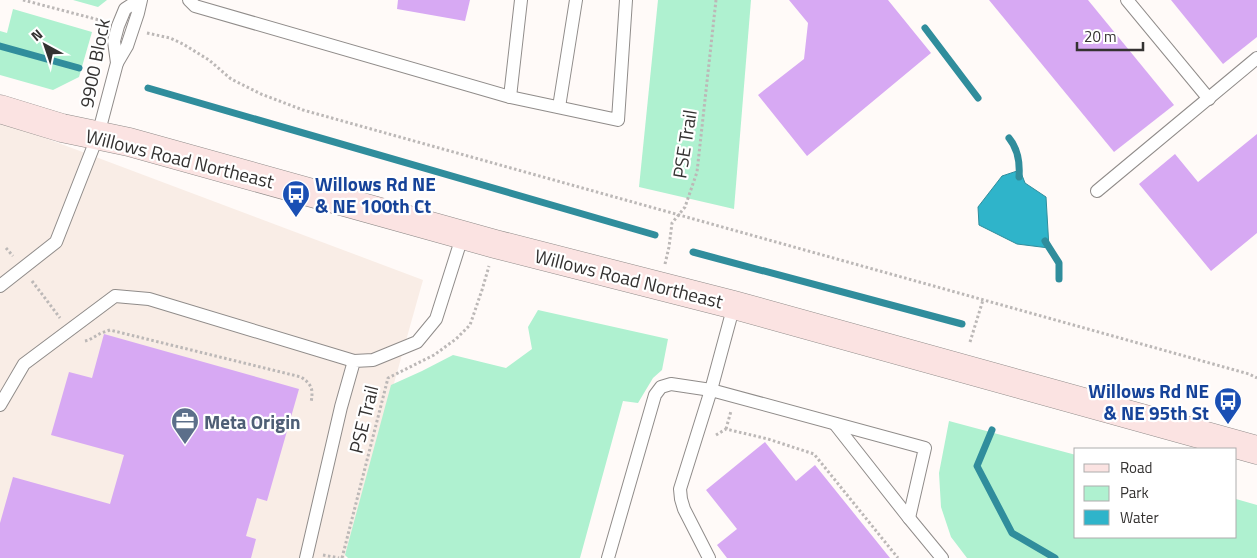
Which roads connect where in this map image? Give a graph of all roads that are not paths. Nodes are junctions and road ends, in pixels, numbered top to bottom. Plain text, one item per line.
1 (140, 0) edge
2 (189, 0) edge
3 (521, 0) edge
4 (576, 0) edge
5 (626, 0) edge
6 (1127, 0) edge
7 (1257, 58) edge
8 (510, 97) junction
9 (1209, 98) junction
10 (559, 107) junction
11 (0, 109) edge
12 (98, 136) junction
13 (1097, 191) dead end
14 (463, 234) junction
15 (0, 286) edge
16 (734, 305) junction
17 (354, 361) junction
18 (711, 390) junction
19 (0, 405) edge
20 (835, 424) junction
21 (1257, 450) edge
22 (909, 518) junction
23 (306, 558) edge
24 (608, 558) edge
25 (709, 558) edge
26 (942, 558) edge

1 - 12 lane, 9900 Block
2 - 8 lane
3 - 8 lane
4 - 10 lane
5 - 10 lane
6 - 9 lane
7 - 9 lane
8 - 10 lane
9 - 13 lane
11 - 12 main road, Willows Road Northeast
12 - 14 main road, Willows Road Northeast
12 - 15 lane, 9900 Block
14 - 16 main road, Willows Road Northeast
14 - 17 lane
16 - 18 lane
16 - 21 main road, Willows Road Northeast
17 - 19 lane
17 - 23 lane
18 - 20 lane
18 - 24 lane
18 - 25 lane
20 - 22 lane
20 - 22 lane
22 - 26 lane

